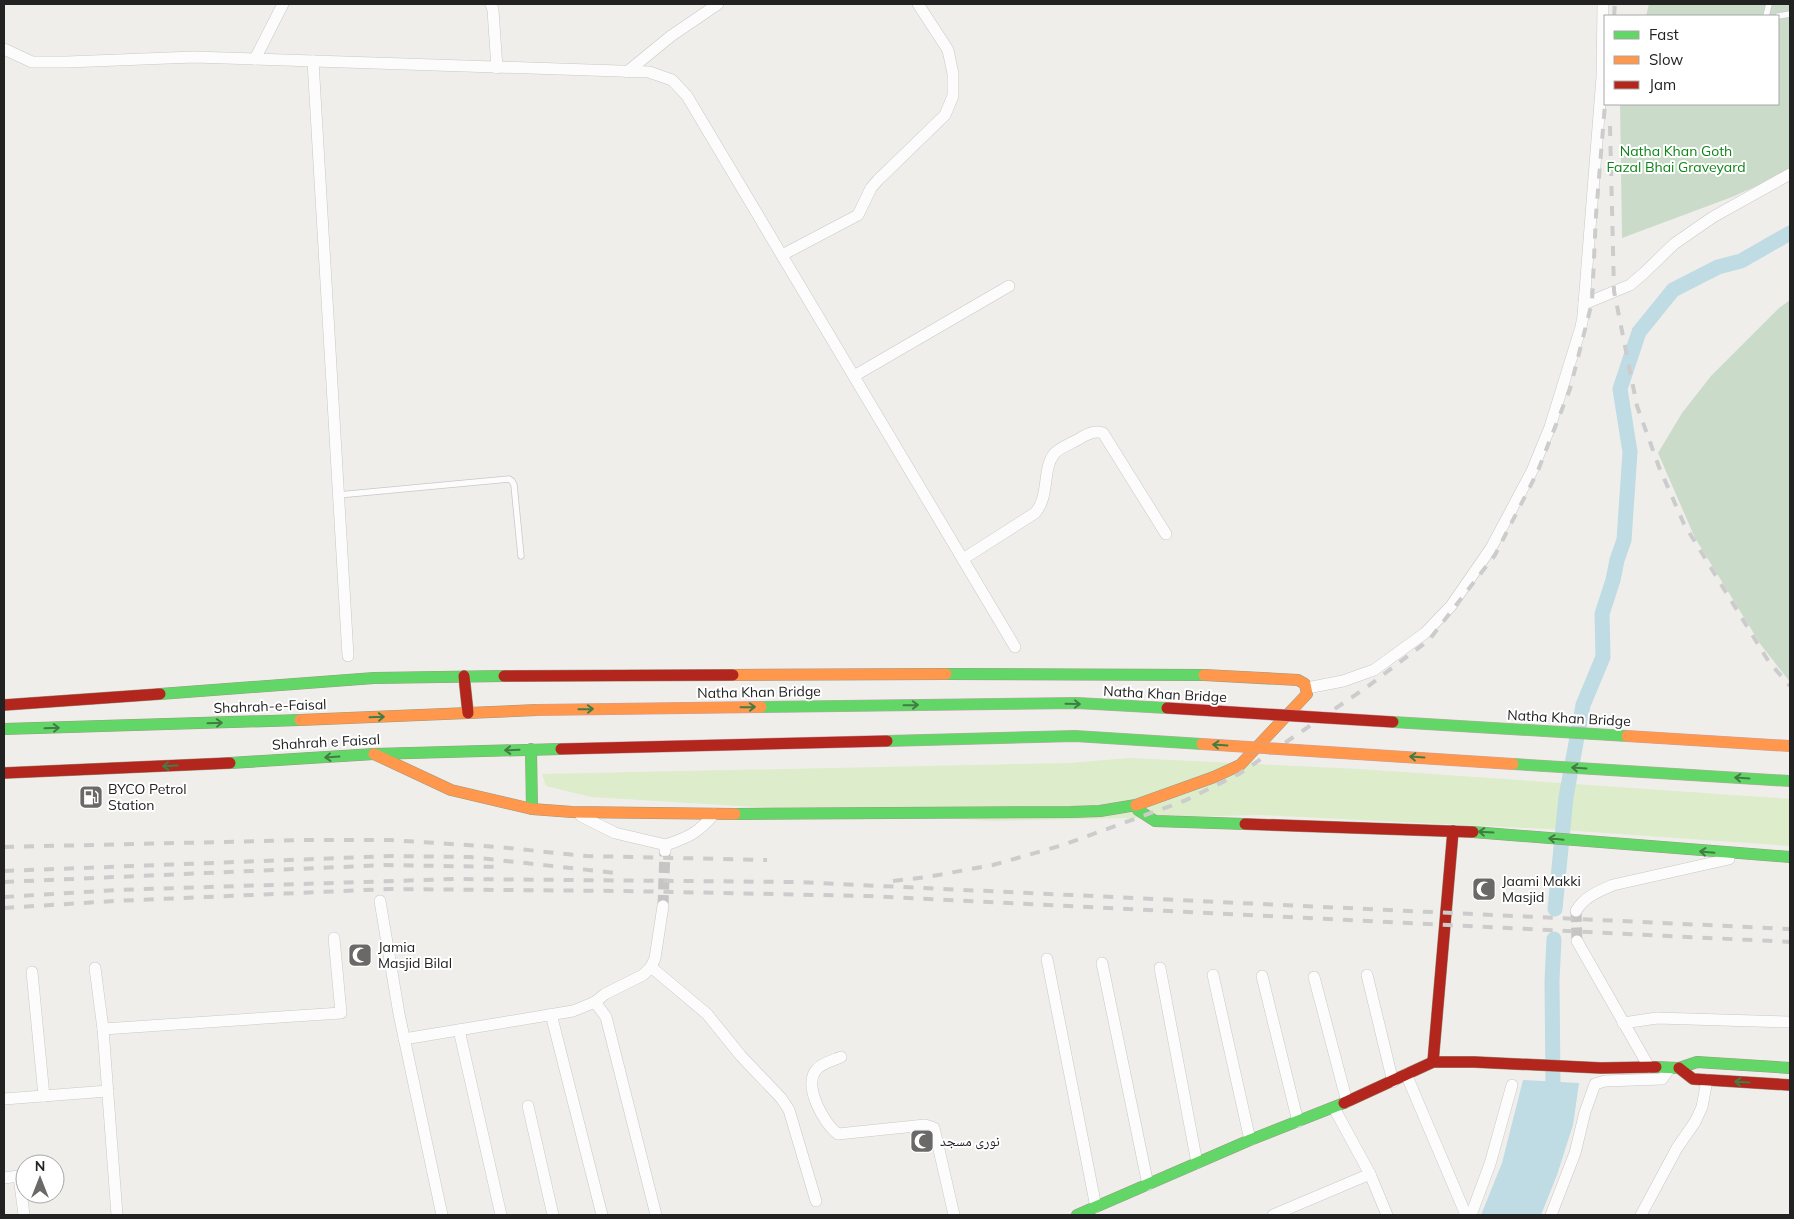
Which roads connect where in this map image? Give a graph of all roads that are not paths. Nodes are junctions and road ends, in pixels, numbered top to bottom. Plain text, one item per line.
1 (283, 4) edge
2 (490, 4) edge
3 (718, 4) edge
4 (918, 4) edge
5 (1603, 4) edge
6 (4, 49) edge
7 (255, 59) junction
8 (313, 61) junction
9 (497, 68) junction
10 (627, 72) junction
11 (1604, 77) edge
12 (1790, 174) edge
13 (782, 255) junction
14 (1009, 286) dead end
15 (1583, 316) junction
16 (854, 376) junction
17 (338, 494) junction
18 (1166, 534) dead end
19 (521, 556) dead end
20 (963, 559) junction
21 (1016, 647) dead end
22 (348, 656) dead end
23 (464, 676) junction
24 (1308, 688) junction
25 (4, 706) edge
26 (537, 710) joint
27 (468, 713) junction
28 (4, 729) edge
29 (1790, 746) edge
30 (531, 749) junction
31 (374, 754) junction
32 (4, 772) edge
33 (1790, 781) edge
34 (1136, 805) junction
35 (532, 809) junction
36 (572, 812) junction
37 (714, 814) junction
38 (1453, 830) junction
39 (1747, 855) junction
40 (1790, 857) edge
41 (380, 901) dead end
42 (663, 906) tunnel mouth
43 (1576, 912) dead end
44 (334, 938) dead end
45 (1577, 941) tunnel mouth
46 (1047, 958) dead end
47 (1102, 963) dead end
48 (651, 967) junction
49 (95, 968) dead end
50 (1160, 968) dead end
51 (32, 972) dead end
52 (1367, 975) dead end
53 (1214, 976) dead end
54 (1262, 976) dead end
55 (1314, 977) dead end
56 (595, 1002) junction
57 (551, 1014) junction
58 (1790, 1022) edge
59 (1623, 1023) junction
60 (103, 1029) junction
61 (459, 1030) junction
62 (404, 1039) junction
63 (841, 1057) dead end
64 (1433, 1062) junction
65 (1649, 1067) junction
66 (1674, 1068) junction
67 (1790, 1068) edge
68 (1406, 1074) junction
69 (1707, 1080) junction
70 (1393, 1082) junction
71 (1512, 1085) dead end
72 (1790, 1085) edge
73 (108, 1091) junction
74 (44, 1096) junction
75 (4, 1099) edge
76 (1347, 1102) junction
77 (528, 1106) dead end
78 (1334, 1108) junction
79 (1298, 1122) junction
80 (1250, 1140) junction
81 (1197, 1163) junction
82 (1370, 1174) junction
83 (4, 1178) edge
84 (1148, 1185) junction
85 (816, 1201) dead end
86 (1095, 1210) edge
87 (24, 1215) edge
88 (117, 1215) edge
89 (442, 1215) edge
90 (501, 1215) edge
91 (553, 1215) edge
92 (602, 1215) edge
93 (656, 1215) edge
94 (954, 1215) edge
95 (1077, 1215) edge
96 (1273, 1215) edge
97 (1387, 1215) edge
98 (1466, 1215) edge
99 (1471, 1215) edge
100 (1551, 1215) edge
101 (1641, 1215) edge

1 - 7 street
2 - 9 street
3 - 10 street
4 - 13 street
5 - 11 street
6 - 7 street
7 - 8 street
8 - 9 street
8 - 17 street
9 - 10 street
10 - 13 street
11 - 15 street
12 - 15 street
13 - 16 street
14 - 16 street
15 - 24 street
16 - 20 street
17 - 19 lane
17 - 22 street
18 - 20 street
20 - 21 street
23 - 24 main road
23 - 25 main road
23 - 27 main road
24 - 34 main road
26 - 27 main road, Shahrah-e-Faisal
26 -> 29 main road, Natha Khan Bridge, bridge
28 -> 27 main road, Shahrah-e-Faisal
30 -> 31 main road, Shahrah e Faisal
33 -> 30 main road, Shahrah e Faisal, bridge
30 - 35 main road
31 -> 32 main road, Shahrah e Faisal
31 - 35 main road
34 - 37 main road
34 - 38 main road
35 - 36 main road
36 - 37 main road
36 - 37 street
39 -> 38 main road
38 - 64 main road
39 - 40 main road
39 - 43 street
41 - 62 street
42 - 48 street
44 - 60 street
45 - 59 street
46 - 86 street
47 - 84 street
48 - 56 street
48 - 85 street
49 - 60 street
50 - 81 street
51 - 74 street
52 - 70 street
53 - 80 street
54 - 79 street
55 - 76 street
56 - 57 street
56 - 93 street
57 - 61 street
57 - 92 street
58 - 59 street
59 - 65 street
60 - 73 street
61 - 62 street
61 - 90 street
62 - 89 street
63 - 94 street
64 - 65 main road
64 - 68 main road
65 - 66 main road
66 - 67 main road
66 - 69 main road
66 - 100 street
68 - 70 main road
68 - 98 street
72 -> 69 main road
69 - 101 street
70 - 76 main road
71 - 99 street
73 - 74 street
73 - 88 street
74 - 75 street
76 - 78 main road
77 - 91 street
78 - 79 main road
78 - 82 street
79 - 80 main road
80 - 81 main road
81 - 84 main road
82 - 96 street
82 - 97 street
83 - 87 street
84 - 86 main road
86 - 95 main road

